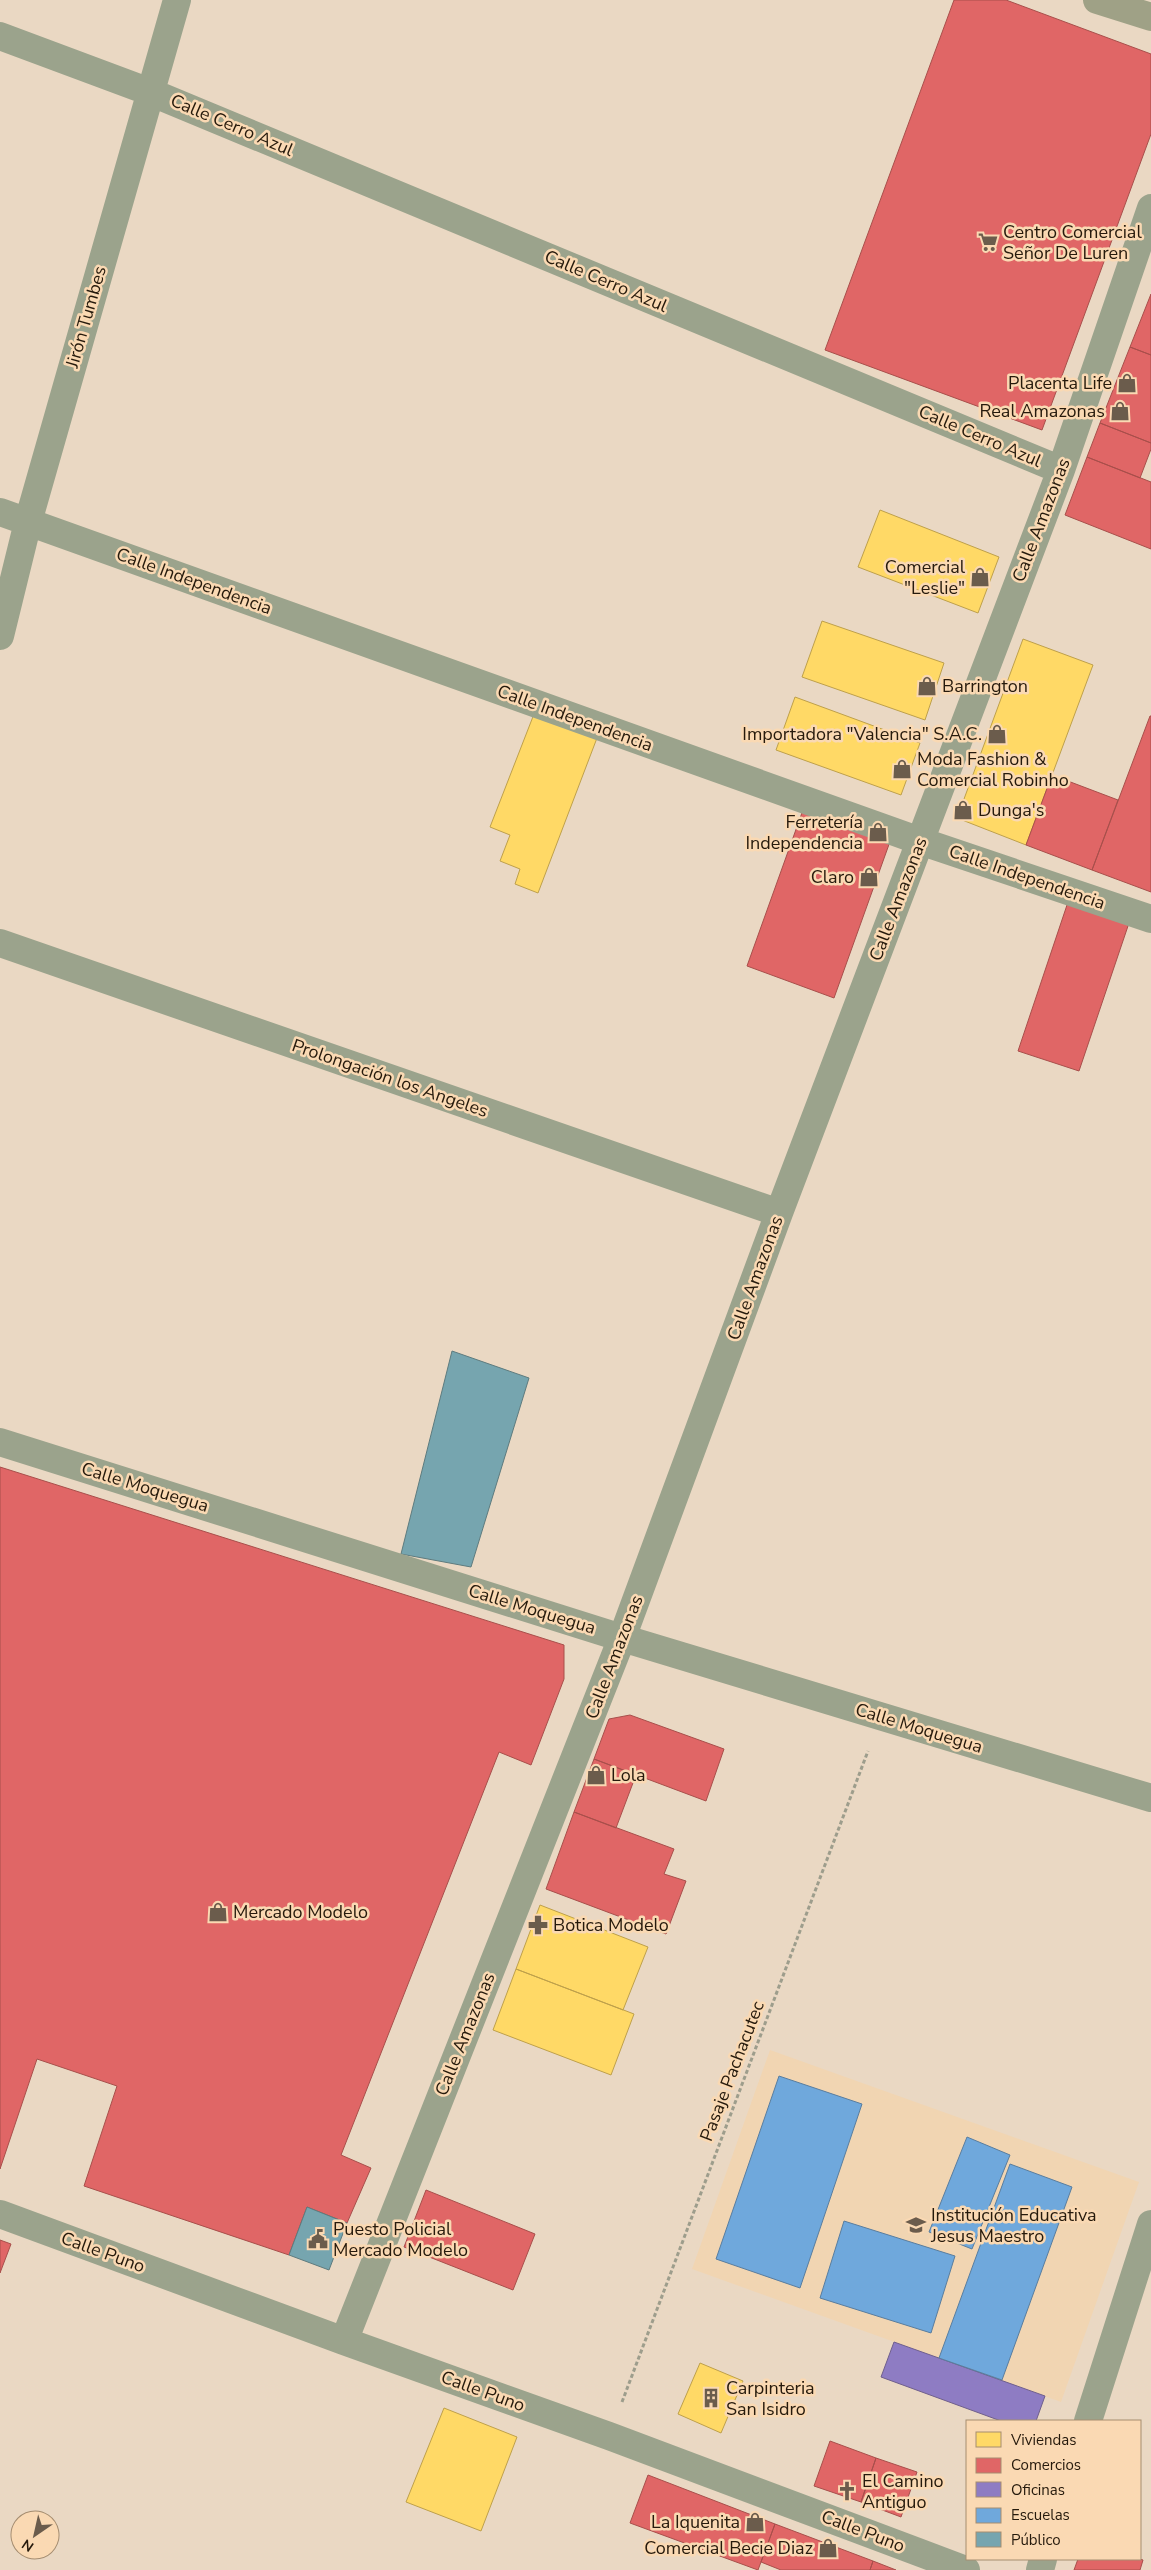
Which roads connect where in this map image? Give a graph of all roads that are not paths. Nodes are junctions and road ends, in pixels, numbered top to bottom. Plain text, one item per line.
1 (177, 0) edge
2 (1097, 0) edge
3 (1151, 17) edge
4 (0, 36) edge
5 (150, 92) junction
6 (1151, 208) edge
7 (1060, 470) junction
8 (0, 512) edge
9 (28, 522) junction
10 (0, 636) edge
11 (920, 841) junction
12 (1151, 919) edge
13 (0, 943) edge
14 (779, 1213) junction
15 (0, 1442) edge
16 (622, 1638) junction
17 (1151, 1798) edge
18 (0, 2214) edge
19 (1151, 2224) edge
20 (344, 2341) junction
21 (1088, 2420) edge
22 (966, 2570) edge

1 - 5 street, Jirón Tumbes
2 - 3 main road
4 - 5 street, Calle Cerro Azul
5 - 7 street, Calle Cerro Azul
5 - 9 street, Jirón Tumbes
6 - 7 street, Calle Amazonas
7 - 11 street, Calle Amazonas
8 - 9 street, Calle Independencia
9 - 10 street, Jirón Tumbes
9 - 11 street, Calle Independencia
11 - 12 street, Calle Independencia
11 - 14 street, Calle Amazonas
13 - 14 street, Prolongación los Angeles
14 - 16 street, Calle Amazonas
15 - 16 street, Calle Moquegua
16 - 17 street, Calle Moquegua
16 - 20 street, Calle Amazonas
18 - 20 street, Calle Puno
19 - 21 street
20 - 22 street, Calle Puno

